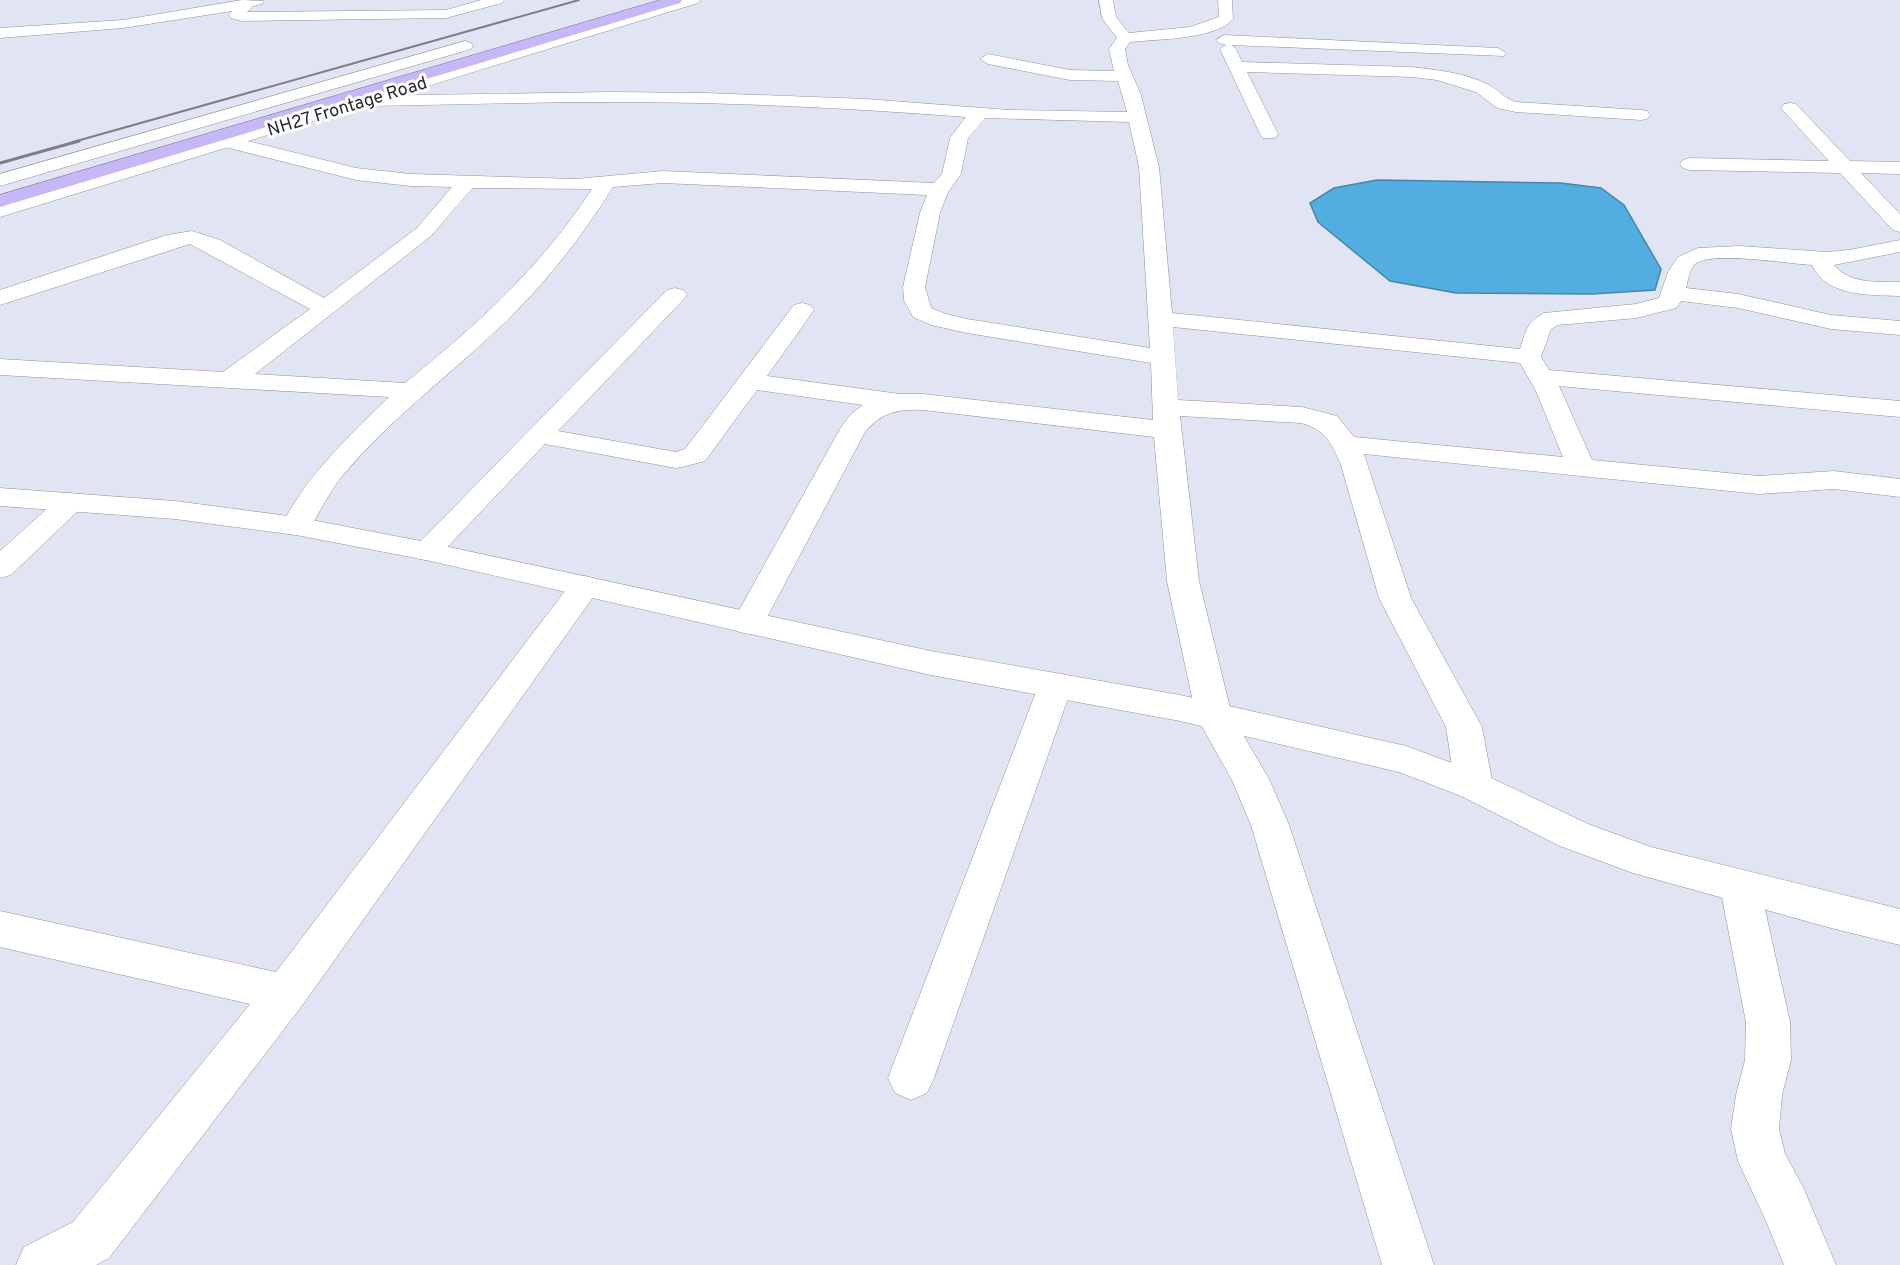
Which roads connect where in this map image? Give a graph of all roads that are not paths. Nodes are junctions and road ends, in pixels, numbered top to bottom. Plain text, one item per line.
1 (497, 0) edge
2 (624, 0) edge
3 (646, 0) edge
4 (675, 0) edge
5 (693, 0) edge
6 (1106, 0) edge
7 (1225, 0) edge
8 (253, 2) edge
9 (74, 27) junction
10 (0, 33) edge
11 (1219, 33) junction
12 (1125, 38) junction
13 (38, 47) dead end
14 (1498, 53) dead end
15 (988, 59) dead end
16 (1236, 67) junction
17 (1125, 76) junction
18 (362, 101) junction
19 (1790, 108) dead end
20 (980, 113) junction
21 (1641, 116) dead end
22 (1137, 117) junction
23 (1269, 134) dead end
24 (228, 142) junction
25 (1690, 164) dead end
26 (1843, 167) junction
27 (1900, 168) edge
28 (0, 180) edge
29 (466, 182) junction
30 (604, 184) junction
31 (0, 189) edge
32 (939, 189) junction
33 (0, 201) edge
34 (0, 211) edge
35 (1900, 226) edge
36 (1900, 246) edge
37 (1820, 258) junction
38 (1900, 289) edge
39 (1674, 293) junction
40 (675, 295) dead end
41 (0, 298) edge
42 (325, 308) junction
43 (802, 310) dead end
44 (1161, 319) junction
45 (1900, 328) edge
46 (1163, 358) junction
47 (0, 367) edge
48 (1535, 367) junction
49 (228, 380) junction
50 (751, 382) junction
51 (411, 391) junction
52 (896, 401) junction
53 (1900, 409) edge
54 (1166, 419) junction
55 (538, 435) junction
56 (1346, 444) junction
57 (1581, 467) junction
58 (1900, 488) edge
59 (0, 497) edge
60 (71, 502) junction
61 (296, 526) junction
62 (426, 550) junction
63 (0, 568) edge
64 (585, 586) junction
65 (748, 622) junction
66 (1055, 687) junction
67 (1214, 716) junction
68 (1474, 786) junction
69 (1740, 887) junction
70 (1900, 927) edge
71 (0, 929) edge
72 (286, 993) junction
73 (911, 1078) dead end
74 (42, 1265) edge
75 (1407, 1265) edge
76 (1810, 1265) edge

1 - 8 street
2 - 28 street, NH27 Frontage Road
3 - 31 highway
4 - 33 highway
5 - 18 street, NH27 Frontage Road
6 - 12 street
7 - 11 street
8 - 9 street
9 - 10 street
9 - 13 street
11 - 12 street
11 - 14 street
11 - 16 street
12 - 17 street
15 - 17 street
16 - 21 street
16 - 23 street
17 - 22 street
18 - 20 street
18 - 24 street, NH27 Frontage Road
19 - 26 street
20 - 22 street
20 - 32 street
22 - 44 street
24 - 29 street
24 - 34 street, NH27 Frontage Road
25 - 26 street
26 - 27 street
26 - 35 street
29 - 30 street
29 - 42 street
30 - 32 street
30 - 51 street
32 - 46 street
36 - 37 street
37 - 38 street
37 - 39 street
39 - 45 street
39 - 48 street
40 - 55 street
41 - 42 street
42 - 49 street
43 - 50 street
44 - 46 street
44 - 48 street
46 - 54 street
47 - 49 street
48 - 53 street
48 - 57 street
49 - 51 street
50 - 52 street
50 - 55 street
51 - 61 street
52 - 54 street
52 - 65 street
54 - 56 street
54 - 67 street
55 - 62 street
56 - 57 street
56 - 68 street
57 - 58 street
59 - 60 street
60 - 61 street
60 - 63 street
61 - 62 street
62 - 64 street
64 - 65 street
64 - 72 street
65 - 66 street
66 - 67 street
66 - 73 street
67 - 68 street
67 - 75 street
68 - 69 street
69 - 70 street
69 - 76 street
71 - 72 street
72 - 74 street

